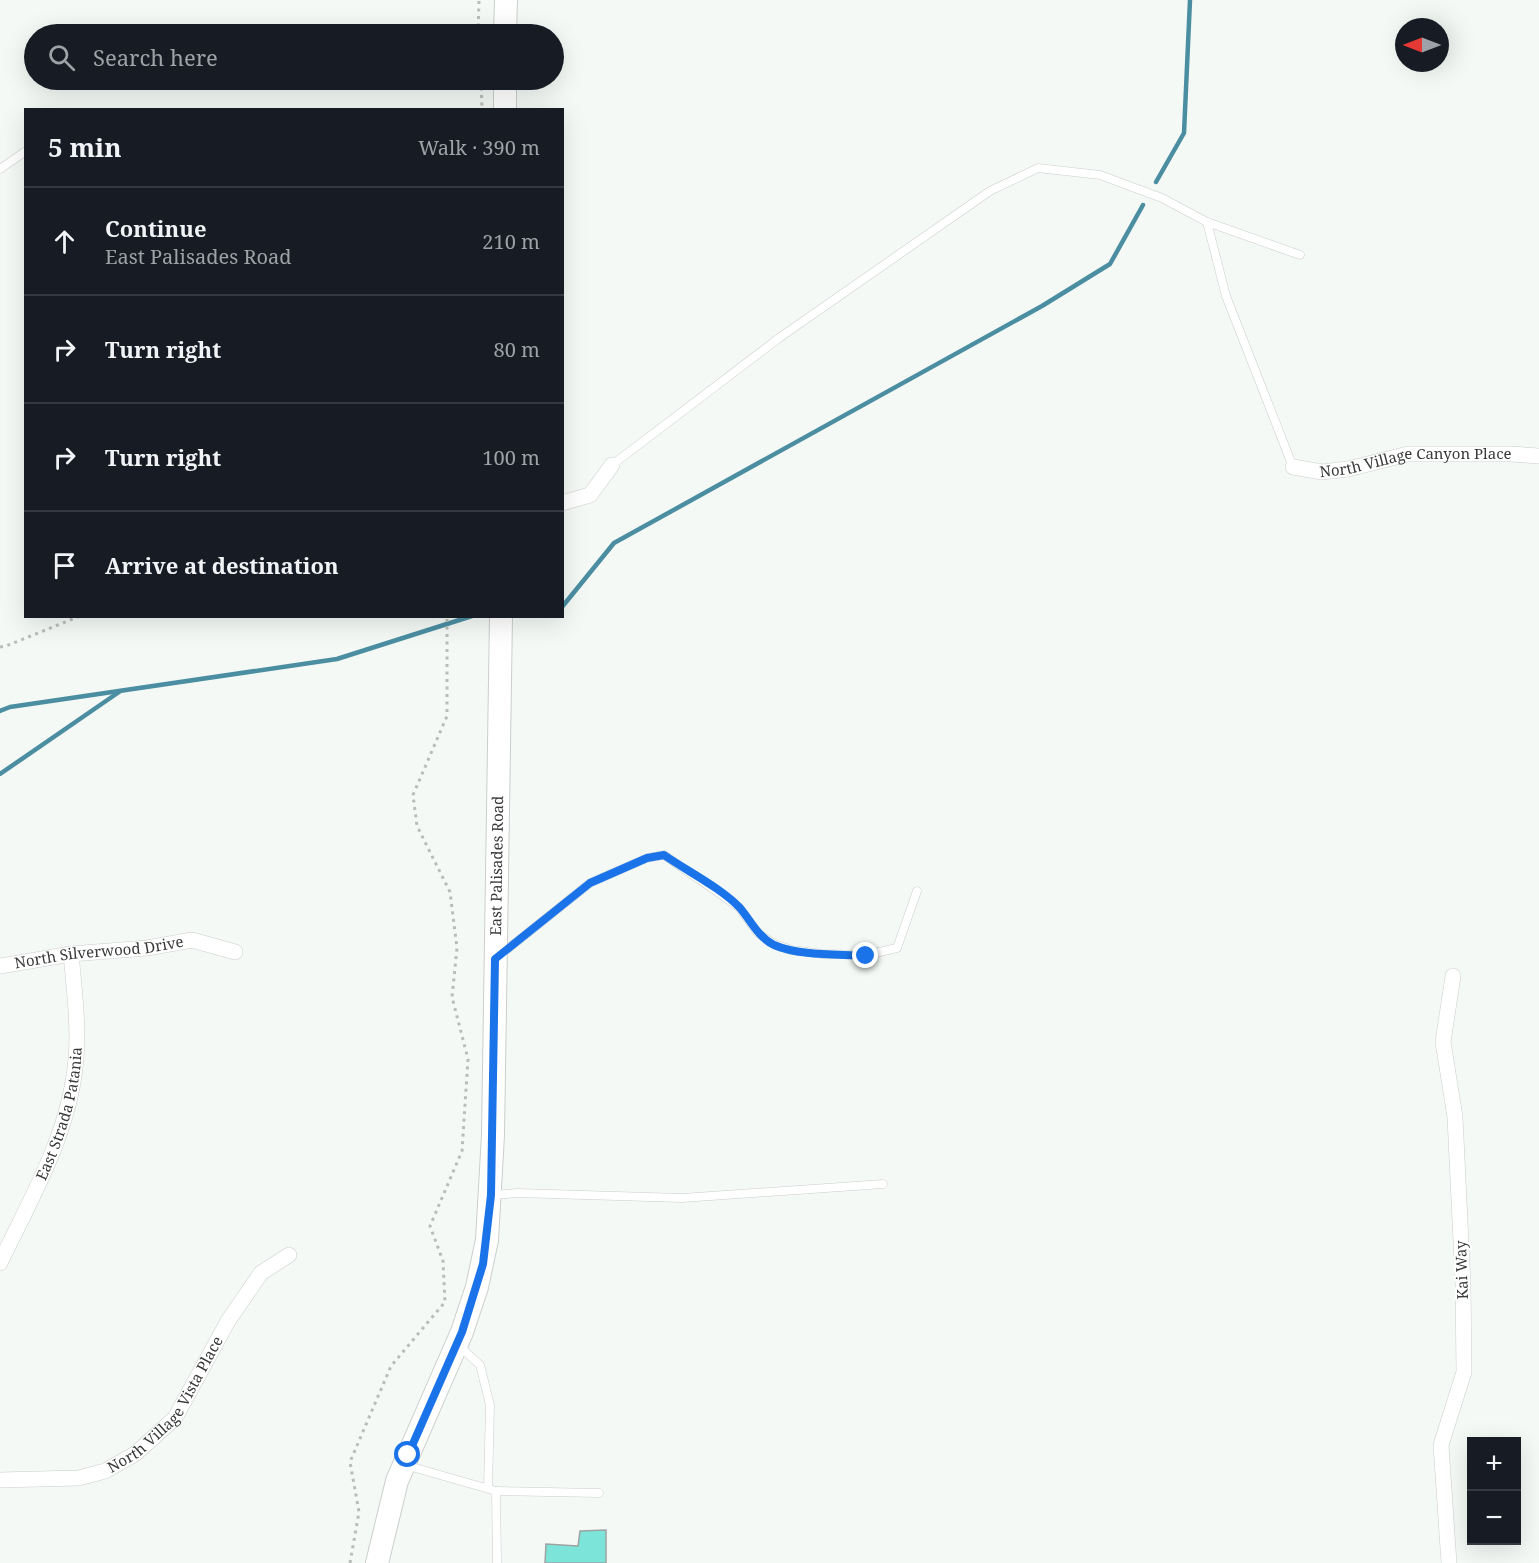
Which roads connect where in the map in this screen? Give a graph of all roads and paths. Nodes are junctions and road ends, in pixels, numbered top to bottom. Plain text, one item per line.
1 (479, 0) edge
2 (506, 0) edge
3 (478, 24) edge
4 (506, 24) edge
5 (481, 90) edge
6 (505, 90) edge
7 (482, 108) edge
8 (505, 108) edge
9 (24, 152) edge
10 (0, 169) edge
11 (1207, 222) junction
12 (1300, 255) dead end
13 (1539, 456) edge
14 (612, 465) joint
15 (1293, 467) joint
16 (564, 502) edge
17 (75, 618) edge
18 (447, 618) edge
19 (501, 618) edge
20 (0, 647) edge
21 (917, 891) dead end
22 (235, 952) dead end
23 (71, 954) junction
24 (495, 959) junction
25 (0, 966) edge
26 (1453, 976) dead end
27 (883, 1184) dead end
28 (491, 1195) junction
29 (289, 1256) dead end
30 (0, 1263) edge
31 (458, 1344) junction
32 (404, 1464) junction
33 (0, 1480) edge
34 (488, 1488) junction
35 (496, 1491) junction
36 (598, 1493) dead end
37 (350, 1563) edge
38 (377, 1563) edge
39 (497, 1563) edge
40 (1449, 1563) edge

1 - 3 path
2 - 4 street
5 - 7 path
6 - 8 street
9 - 10 lane
11 - 12 lane
11 - 14 lane
11 - 15 lane
13 - 15 street, North Village Canyon Place
14 - 16 street
17 - 20 path
18 - 37 path
19 - 24 street, East Palisades Road
21 - 24 lane
22 - 23 street, North Silverwood Drive
23 - 25 street, North Silverwood Drive
23 - 30 street, East Strada Patania
24 - 28 street, East Palisades Road
26 - 40 street, Kai Way
27 - 28 lane
28 - 31 street, East Palisades Road
29 - 33 street, North Village Vista Place
31 - 32 street, East Palisades Road
31 - 34 lane
32 - 34 lane
32 - 38 street, East Palisades Road
34 - 35 lane
35 - 36 lane
35 - 39 lane

